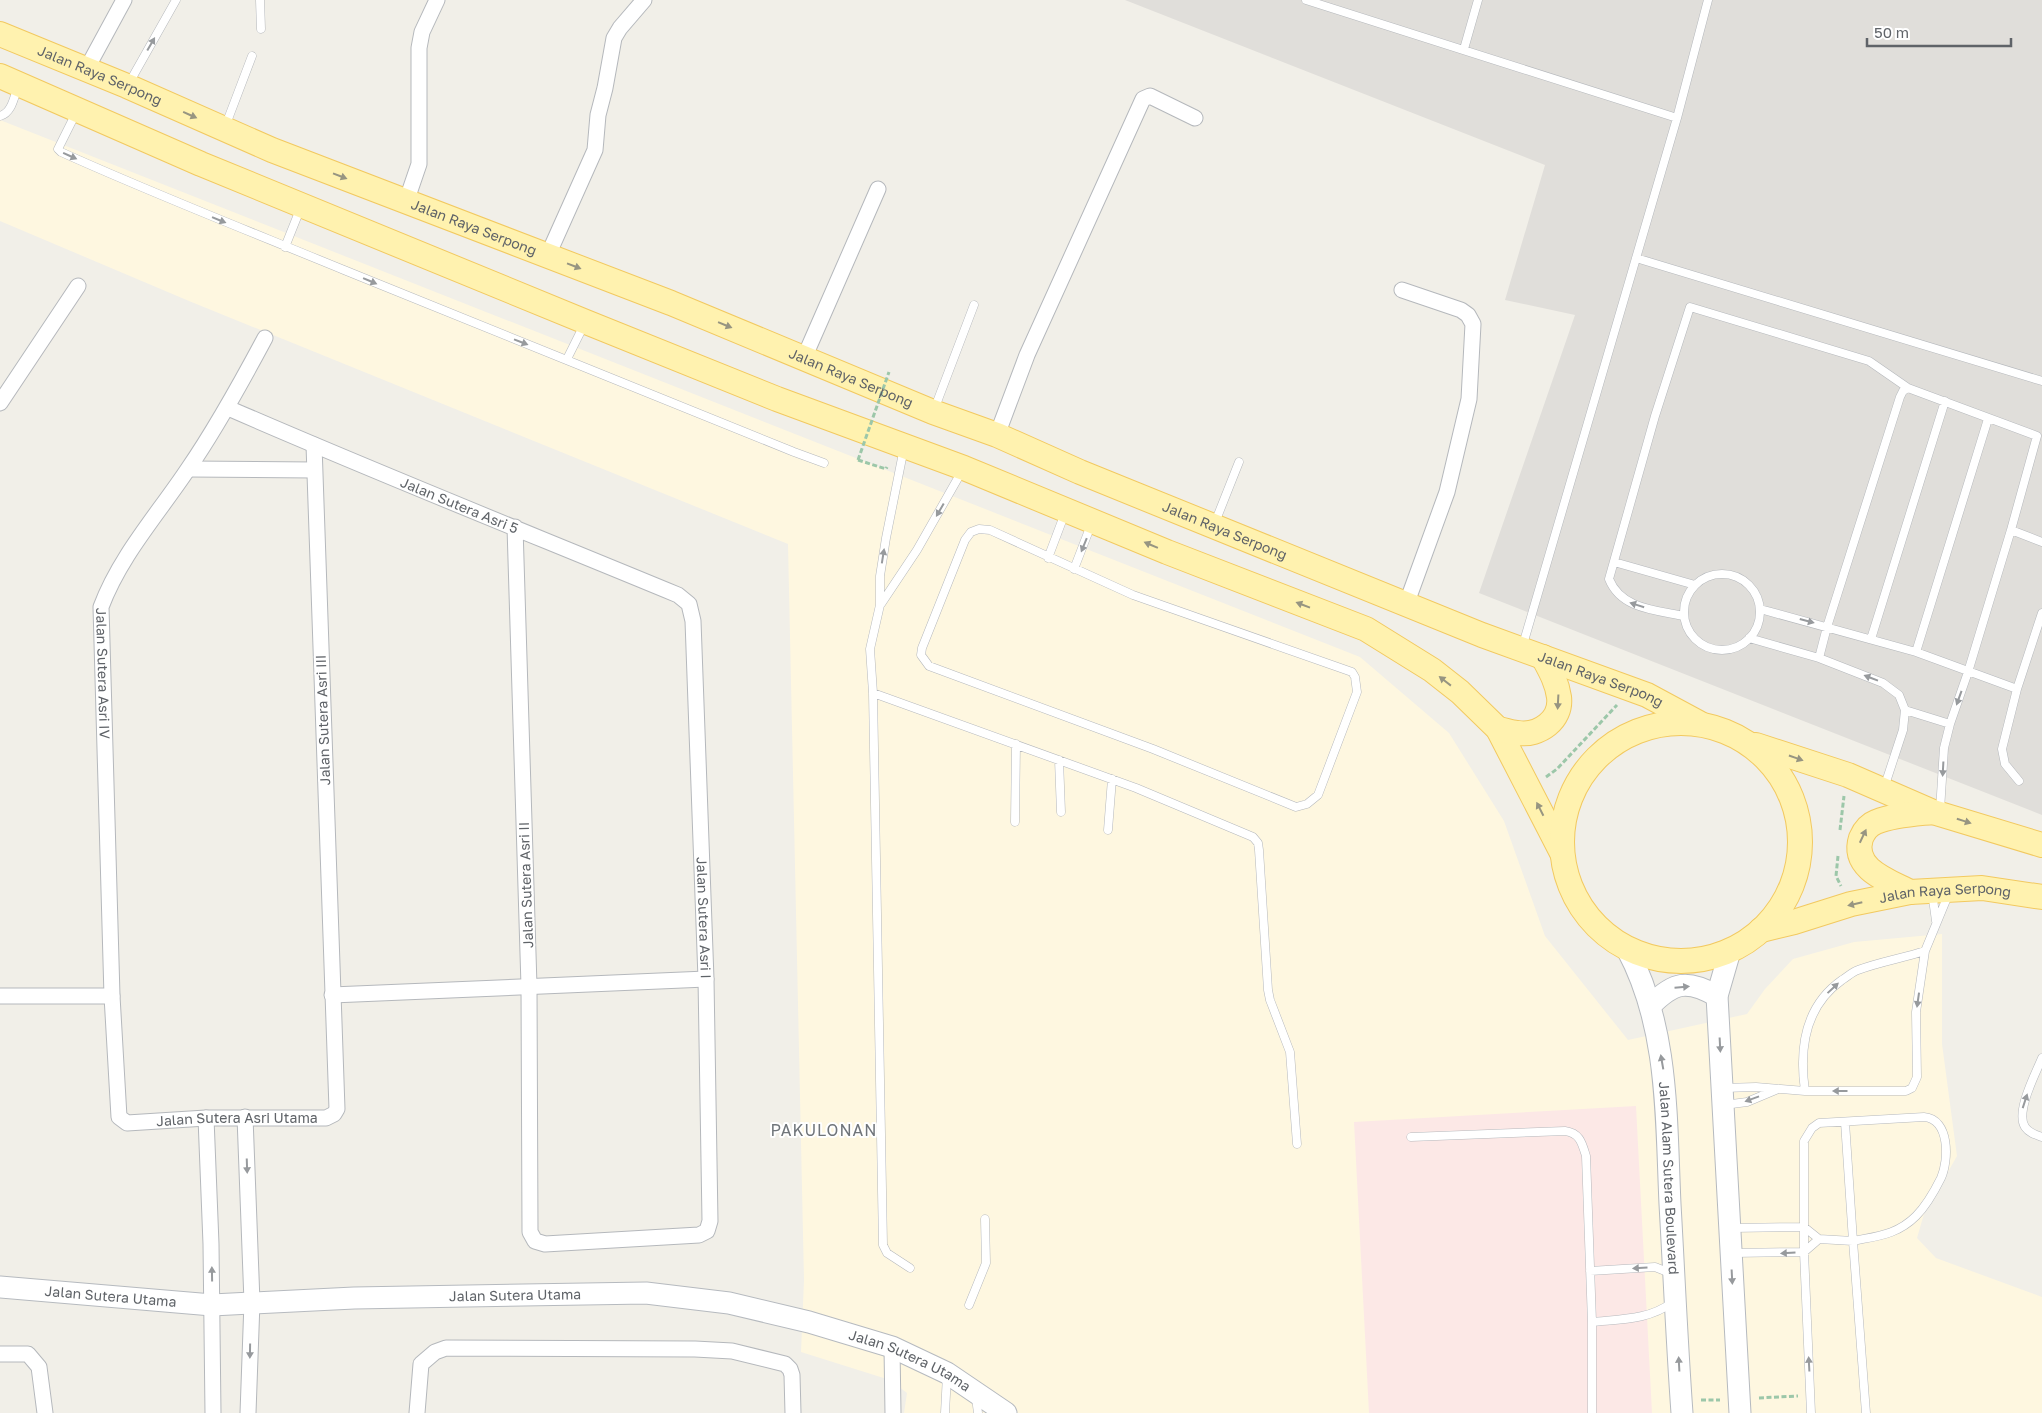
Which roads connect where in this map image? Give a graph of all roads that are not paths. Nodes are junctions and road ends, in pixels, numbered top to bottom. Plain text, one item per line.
1 (124, 0) edge
2 (176, 0) edge
3 (260, 0) edge
4 (437, 0) edge
5 (644, 0) edge
6 (1306, 0) edge
7 (1478, 0) edge
8 (1708, 0) edge
9 (261, 29) dead end
10 (0, 34) edge
11 (1464, 49) junction
12 (252, 56) dead end
13 (86, 70) junction
14 (9, 80) edge
15 (127, 86) junction
16 (78, 109) junction
17 (0, 116) edge
18 (1195, 118) dead end
19 (1677, 118) junction
20 (224, 130) junction
21 (878, 189) dead end
22 (406, 202) junction
23 (302, 205) junction
24 (285, 247) junction
25 (548, 256) junction
26 (1636, 258) junction
27 (78, 286) dead end
28 (1402, 290) dead end
29 (974, 305) dead end
30 (586, 322) junction
31 (265, 338) dead end
32 (804, 358) junction
33 (567, 359) junction
34 (2042, 381) edge
35 (1908, 388) junction
36 (2, 398) edge
37 (1945, 401) junction
38 (228, 408) junction
39 (933, 412) junction
40 (1988, 419) junction
41 (997, 435) junction
42 (314, 445) junction
43 (905, 446) junction
44 (824, 462) dead end
45 (1239, 462) dead end
46 (964, 468) junction
47 (189, 469) junction
48 (314, 470) junction
49 (1066, 510) junction
50 (1093, 520) junction
51 (515, 527) junction
52 (1214, 527) junction
53 (2012, 530) junction
54 (2042, 542) edge
55 (1048, 558) junction
56 (1614, 562) junction
57 (1074, 569) junction
58 (1695, 585) junction
59 (689, 604) joint
60 (1406, 604) junction
61 (880, 605) junction
62 (1760, 609) junction
63 (2042, 612) edge
64 (1684, 616) junction
65 (1827, 627) junction
66 (1749, 638) junction
67 (1871, 639) junction
68 (1916, 652) junction
69 (1533, 653) junction
70 (1819, 658) junction
71 (1968, 672) junction
72 (2018, 689) junction
73 (873, 693) junction
74 (1905, 710) junction
75 (1699, 723) junction
76 (1950, 724) junction
77 (1498, 728) junction
78 (1750, 743) junction
79 (1016, 744) junction
80 (1060, 760) junction
81 (1112, 779) junction
82 (2019, 782) dead end
83 (1883, 790) junction
84 (1061, 812) dead end
85 (1936, 813) junction
86 (1015, 822) dead end
87 (1108, 830) dead end
88 (2042, 845) edge
89 (1562, 853) junction
90 (1931, 891) junction
91 (2042, 897) edge
92 (1936, 923) junction
93 (1761, 930) junction
94 (1627, 949) junction
95 (1730, 951) junction
96 (1925, 951) junction
97 (706, 979) junction
98 (529, 986) junction
99 (332, 994) junction
100 (0, 996) edge
101 (112, 996) junction
102 (1717, 996) junction
103 (1650, 1005) junction
104 (2042, 1058) edge
105 (1780, 1088) junction
106 (1806, 1091) junction
107 (1723, 1096) junction
108 (206, 1118) junction
109 (245, 1118) junction
110 (1845, 1122) junction
111 (2042, 1136) edge
112 (1411, 1137) dead end
113 (1297, 1144) dead end
114 (985, 1219) dead end
115 (1804, 1227) junction
116 (1730, 1228) junction
117 (1819, 1240) junction
118 (535, 1241) joint
119 (1853, 1241) junction
120 (1804, 1252) junction
121 (1731, 1253) junction
122 (910, 1268) dead end
123 (1590, 1271) junction
124 (1674, 1276) junction
125 (0, 1287) edge
126 (1675, 1301) junction
127 (252, 1302) junction
128 (212, 1304) junction
129 (969, 1304) dead end
130 (1592, 1322) junction
131 (892, 1347) junction
132 (0, 1354) edge
133 (947, 1373) junction
134 (988, 1406) edge
135 (45, 1413) edge
136 (213, 1413) edge
137 (248, 1413) edge
138 (417, 1413) edge
139 (793, 1413) edge
140 (893, 1413) edge
141 (945, 1413) edge
142 (1592, 1413) edge
143 (1682, 1413) edge
144 (1740, 1413) edge
145 (1811, 1413) edge
146 (1866, 1413) edge

1 - 13 street
15 -> 2 lane
3 - 9 lane
4 - 22 street
5 - 25 street
6 - 11 lane
7 - 11 lane
8 - 19 lane
10 - 13 main road, Jalan Raya Serpong
11 - 19 lane
12 - 20 lane
13 - 15 main road, Jalan Raya Serpong
14 - 16 main road
14 - 17 lane
15 -> 20 main road, Jalan Raya Serpong
16 - 23 main road
16 -> 24 lane
18 - 41 street
19 - 26 lane
20 -> 22 main road, Jalan Raya Serpong
21 - 32 street
22 - 25 main road, Jalan Raya Serpong
23 - 24 lane
23 - 30 main road
24 -> 33 lane
25 -> 32 main road, Jalan Raya Serpong
26 - 34 lane
26 - 69 lane
27 - 36 street
28 - 60 street
29 - 39 lane
30 - 33 lane
30 - 43 main road
31 - 38 street, Jalan Sutera Asri IV
32 - 39 main road, Jalan Raya Serpong
33 - 44 lane
35 - 37 lane
35 - 56 lane
35 - 65 lane
37 - 40 lane
37 - 67 lane
38 - 42 street, Jalan Sutera Asri 5
38 - 47 street, Jalan Sutera Asri IV
39 - 41 main road, Jalan Raya Serpong
40 - 53 lane
40 - 68 lane
41 - 52 main road, Jalan Raya Serpong
42 - 48 street, Jalan Sutera Asri III
42 - 51 street, Jalan Sutera Asri 5
43 - 46 main road
61 -> 43 lane
45 - 52 lane
46 - 49 main road
46 -> 61 lane
47 - 48 street
47 - 101 street, Jalan Sutera Asri IV
48 - 99 street, Jalan Sutera Asri III
49 - 50 main road
49 - 55 lane
50 -> 57 lane
77 -> 50 main road
51 - 59 street, Jalan Sutera Asri 5
51 - 98 street, Jalan Sutera Asri II
52 - 60 main road, Jalan Raya Serpong
53 - 54 lane
53 - 71 lane
55 - 57 lane
55 - 57 lane
56 - 58 lane
64 -> 56 lane
58 - 62 lane
58 - 64 lane
59 - 97 street, Jalan Sutera Asri I
60 - 69 main road, Jalan Raya Serpong
61 - 73 lane
62 -> 65 lane
62 - 66 lane
63 - 72 lane
64 - 66 lane
65 - 67 lane
65 - 70 lane
66 - 70 lane
67 - 68 lane
68 - 71 lane
69 - 75 main road, Jalan Raya Serpong
69 -> 77 main road
74 -> 70 lane
71 - 72 lane
71 -> 76 lane
72 - 82 lane
73 - 79 lane
73 - 122 lane
74 - 76 lane
74 - 83 lane
75 - 78 main road
75 - 89 main road
76 -> 85 lane
89 -> 77 main road
78 -> 83 main road
78 - 93 main road
79 - 80 lane
79 - 86 lane
80 - 81 lane
80 - 84 lane
81 - 87 lane
81 - 113 lane
83 - 85 main road
85 -> 88 main road
90 -> 85 main road
89 - 94 main road
90 - 91 main road, Jalan Raya Serpong
90 - 92 lane
90 - 92 lane
90 -> 93 main road, Jalan Raya Serpong
92 - 96 lane
93 - 95 main road
94 - 95 main road
94 - 103 main road, Jalan Alam Sutera Boulevard
95 - 102 main road
106 -> 96 lane
96 -> 106 lane
97 - 98 street
97 - 118 street, Jalan Sutera Asri I
98 - 99 street
98 - 118 street, Jalan Sutera Asri II
99 - 109 street, Jalan Sutera Asri Utama
100 - 101 street
101 - 108 street, Jalan Sutera Asri Utama
103 -> 102 main road
102 -> 107 main road
124 -> 103 main road, Jalan Alam Sutera Boulevard
111 -> 104 lane
105 - 106 lane
105 - 107 lane
105 -> 107 lane
107 - 116 main road
108 - 109 street, Jalan Sutera Asri Utama
128 -> 108 street
109 -> 127 street
110 - 115 lane
110 - 119 lane
110 - 119 lane
112 - 123 lane
114 - 129 lane
115 - 116 lane
115 - 117 lane
115 - 120 lane
116 - 121 main road
117 - 119 lane
117 - 120 lane
119 - 146 lane
120 -> 121 lane
145 -> 120 lane
121 -> 144 main road
124 -> 123 lane
123 - 130 lane
124 - 126 main road, Jalan Alam Sutera Boulevard
125 - 128 main road, Jalan Sutera Utama
126 - 130 lane
143 -> 126 main road, Jalan Alam Sutera Boulevard
127 - 128 main road, Jalan Sutera Utama
127 - 131 main road, Jalan Sutera Utama
127 -> 137 street
128 - 136 street
130 - 142 lane
131 - 133 main road, Jalan Sutera Utama
131 - 140 street
132 - 135 street
133 - 134 main road, Jalan Sutera Utama
133 - 141 lane
138 - 139 street

